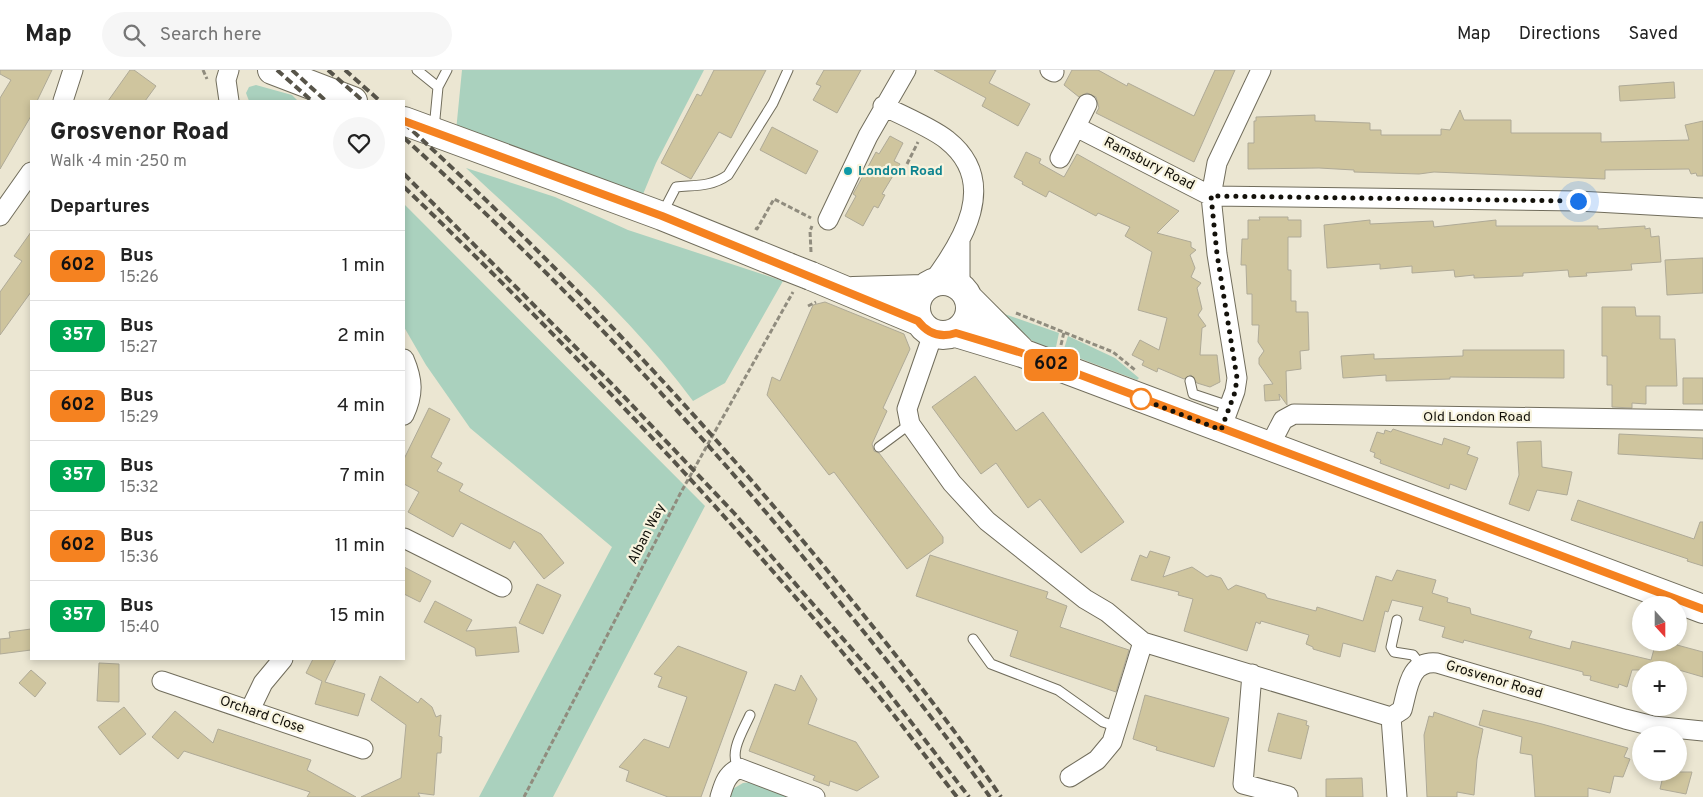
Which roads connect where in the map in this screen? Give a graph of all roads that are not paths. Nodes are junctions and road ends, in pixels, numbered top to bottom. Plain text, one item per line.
1 (73, 70) edge
2 (229, 70) edge
3 (272, 70) edge
4 (417, 70) edge
5 (447, 70) edge
6 (788, 70) edge
7 (906, 70) edge
8 (1261, 70) edge
9 (438, 87) junction
10 (63, 100) edge
11 (229, 100) edge
12 (350, 100) edge
13 (1088, 104) dead end
14 (884, 106) junction
15 (405, 121) edge
16 (1076, 127) junction
17 (434, 132) junction
18 (1060, 158) dead end
19 (30, 173) edge
20 (1211, 196) junction
21 (1703, 208) edge
22 (0, 216) edge
23 (662, 216) junction
24 (822, 220) road end
25 (960, 238) junction
26 (927, 287) junction
27 (850, 291) junction
28 (964, 292) junction
29 (936, 329) junction
30 (1022, 353) junction
31 (405, 361) edge
32 (1190, 381) dead end
33 (405, 412) edge
34 (1225, 418) junction
35 (1703, 420) edge
36 (910, 424) junction
37 (879, 447) dead end
38 (1269, 448) junction
39 (405, 538) edge
40 (502, 587) dead end
41 (1703, 609) edge
42 (1397, 620) dead end
43 (973, 638) dead end
44 (1143, 642) junction
45 (282, 660) edge
46 (1420, 664) junction
47 (1252, 674) junction
48 (162, 681) dead end
49 (250, 710) junction
50 (750, 715) dead end
51 (1391, 717) junction
52 (1118, 727) junction
53 (1703, 731) edge
54 (363, 749) dead end
55 (739, 768) junction
56 (1070, 777) dead end
57 (720, 797) edge
58 (816, 797) edge
59 (1288, 797) edge
60 (1397, 797) edge

1 - 10 street
2 - 11 street
3 - 12 main road
4 - 9 lane
5 - 9 lane
6 - 23 lane
7 - 14 street
8 - 20 street
9 - 17 lane
13 - 16 street
14 - 24 street
14 - 25 street
15 - 17 main road
16 - 18 street
16 - 20 street, Ramsbury Road
17 - 23 main road
19 - 22 street
20 - 21 street, Ramsbury Road
20 - 34 street
23 - 27 main road
25 - 26 street
25 - 28 street
26 - 27 main road
26 - 28 main road
26 - 29 main road
27 - 29 main road
28 - 29 main road
28 - 30 main road
29 - 30 main road
29 - 36 street
30 - 34 main road
31 - 33 street
32 - 34 lane
34 - 38 main road
35 - 38 street, Old London Road
36 - 37 lane
36 - 44 street
38 - 41 main road
39 - 40 street
42 - 46 lane
43 - 52 lane
44 - 47 street
44 - 52 street
45 - 49 street
46 - 51 street
46 - 53 street, Grosvenor Road
47 - 51 street
47 - 59 street
48 - 49 street, Orchard Close
49 - 54 street, Orchard Close
50 - 55 lane
51 - 60 street
52 - 56 street
55 - 57 street
55 - 58 street

